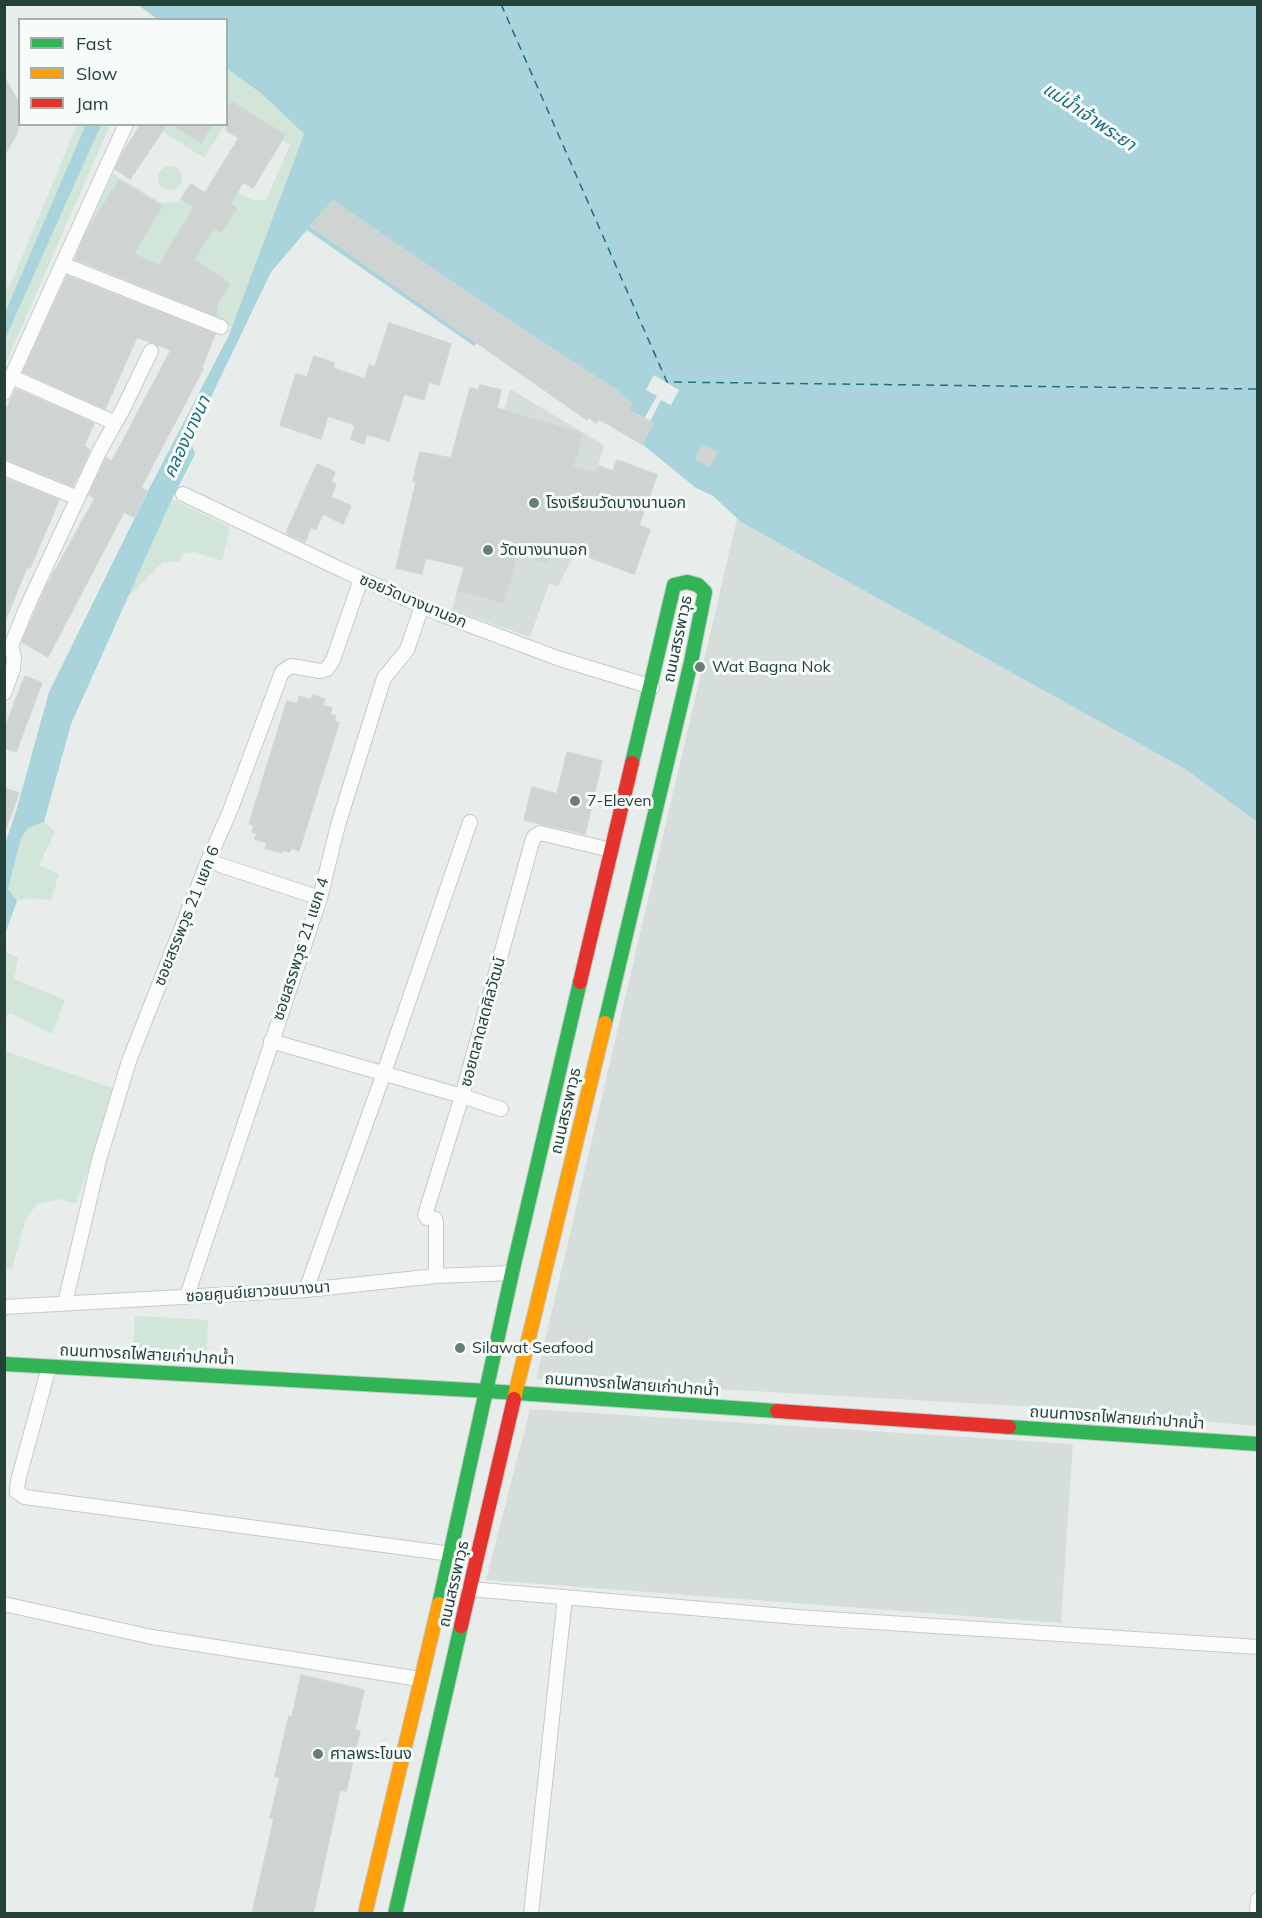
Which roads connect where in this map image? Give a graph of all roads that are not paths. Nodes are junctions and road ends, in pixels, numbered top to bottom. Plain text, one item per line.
1 (125, 126) edge
2 (62, 264) junction
3 (221, 327) dead end
4 (151, 351) dead end
5 (12, 377) junction
6 (4, 393) edge
7 (115, 423) junction
8 (4, 468) edge
9 (183, 494) dead end
10 (78, 498) junction
11 (362, 579) junction
12 (422, 606) junction
13 (652, 687) junction
14 (4, 693) edge
15 (663, 710) junction
16 (470, 822) dead end
17 (611, 850) junction
18 (208, 861) junction
19 (320, 898) junction
20 (271, 1041) junction
21 (384, 1073) junction
22 (462, 1096) junction
23 (501, 1109) dead end
24 (512, 1273) junction
25 (436, 1276) junction
26 (306, 1290) junction
27 (188, 1296) junction
28 (65, 1303) junction
29 (4, 1307) edge
30 (4, 1364) edge
31 (50, 1366) junction
32 (488, 1391) junction
33 (517, 1394) junction
34 (1257, 1444) edge
35 (451, 1554) junction
36 (441, 1593) junction
37 (468, 1593) junction
38 (565, 1597) junction
39 (4, 1604) edge
40 (1257, 1647) edge
41 (420, 1679) junction
42 (1257, 1899) edge
43 (365, 1914) edge
44 (394, 1914) edge
45 (531, 1914) edge
46 (1257, 1914) edge

1 - 2 street
2 - 3 street
2 - 5 street
4 - 7 street
5 - 6 street
5 - 7 street
7 - 10 street
8 - 10 street
9 - 11 street, ซอยวัดบางนานอก
10 - 14 street
11 - 12 street, ซอยวัดบางนานอก
11 - 18 street, ซอยสรรพวุธ 21 แยก 6
12 - 13 street, ซอยวัดบางนานอก
12 - 19 street, ซอยสรรพวุธ 21 แยก 4
13 - 15 main road, ถนนสรรพาวุธ
13 - 15 main road, ถนนสรรพาวุธ
15 - 17 main road, ถนนสรรพาวุธ
15 - 33 main road, ถนนสรรพาวุธ
16 - 21 street
17 - 22 street, ซอยตลาดสดศิลวัฒน์
17 - 24 main road, ถนนสรรพาวุธ
18 - 19 street
18 - 28 street, ซอยสรรพวุธ 21 แยก 6
19 - 20 street, ซอยสรรพวุธ 21 แยก 4
20 - 21 street
20 - 27 street, ซอยสรรพวุธ 21 แยก 4
21 - 22 street
21 - 26 street
22 - 23 street
22 - 25 street, ซอยตลาดสดศิลวัฒน์
24 - 25 street, ซอยศูนย์เยาวชนบางนา
24 - 32 main road, ถนนสรรพาวุธ
25 - 26 street, ซอยศูนย์เยาวชนบางนา
26 - 27 street, ซอยศูนย์เยาวชนบางนา
27 - 28 street, ซอยศูนย์เยาวชนบางนา
28 - 29 street, ซอยศูนย์เยาวชนบางนา
30 - 31 main road, ถนนทางรถไฟสายเก่าปากน้ำ
31 - 32 main road, ถนนทางรถไฟสายเก่าปากน้ำ
31 - 35 street
32 - 33 main road, ถนนทางรถไฟสายเก่าปากน้ำ
32 - 35 main road, ถนนสรรพาวุธ
33 - 34 main road, ถนนทางรถไฟสายเก่าปากน้ำ
33 - 37 main road, ถนนสรรพาวุธ
35 - 36 main road, ถนนสรรพาวุธ
36 - 37 main road
36 - 41 main road, ถนนสรรพาวุธ
37 - 38 street
37 - 44 main road, ถนนสรรพาวุธ
38 - 40 street
38 - 45 street
39 - 41 street
41 - 43 main road, ถนนสรรพาวุธ
42 - 46 street

